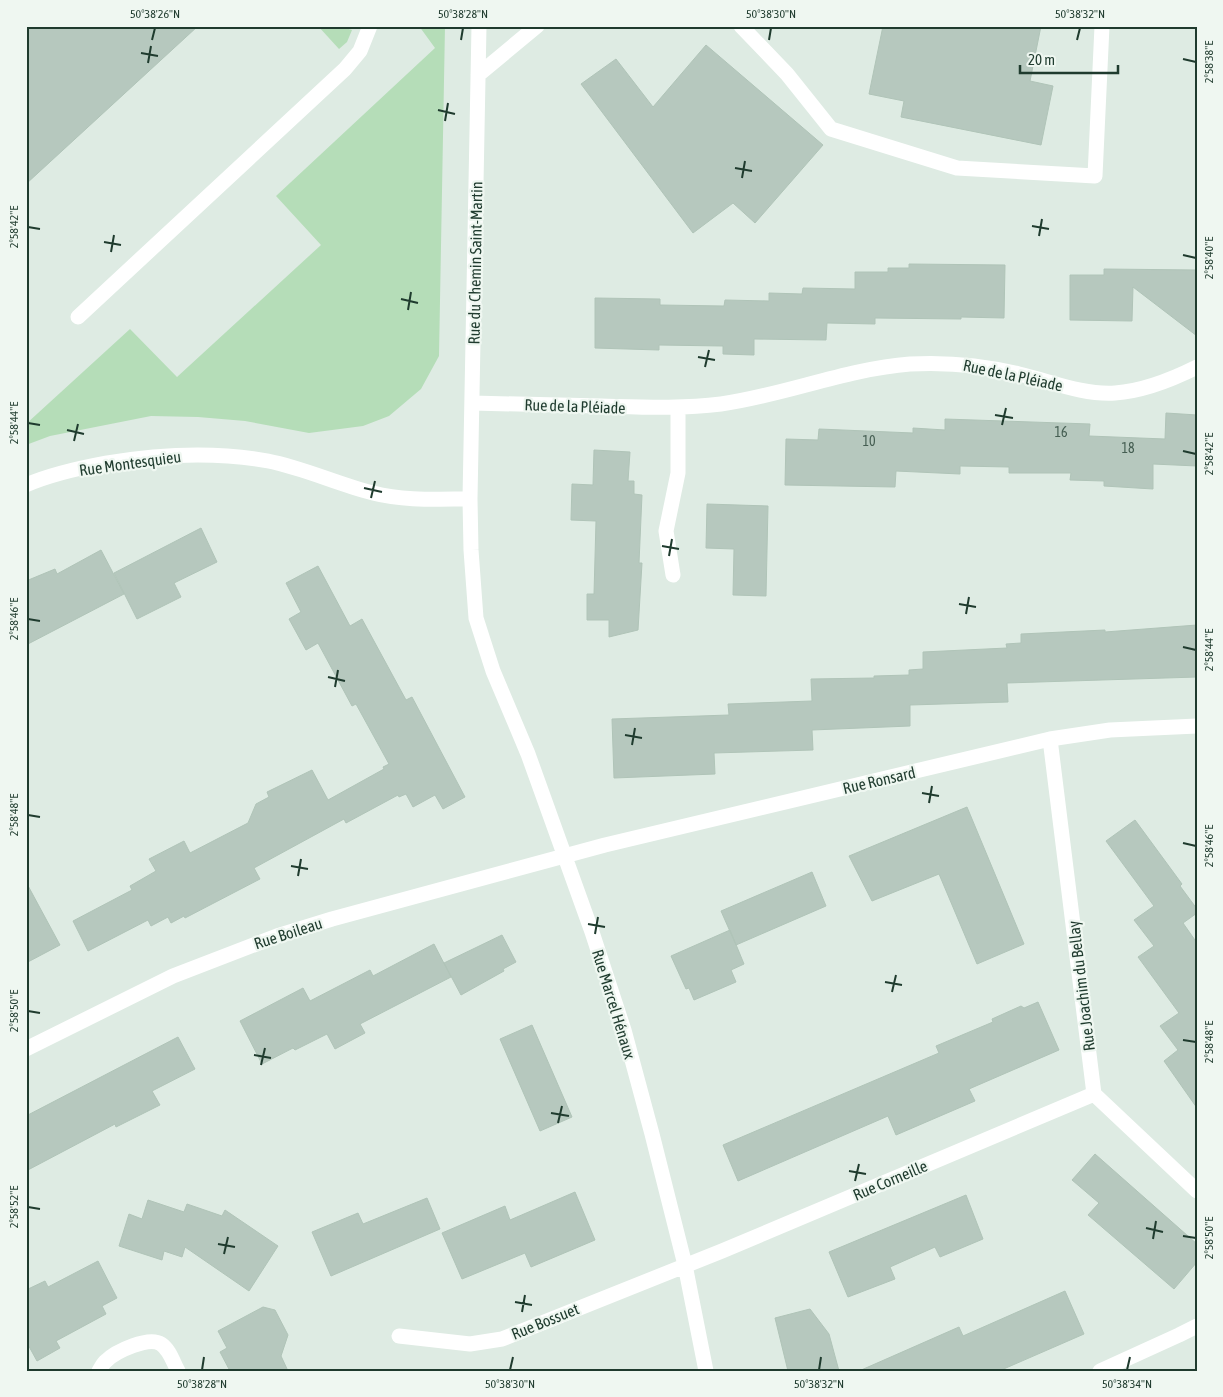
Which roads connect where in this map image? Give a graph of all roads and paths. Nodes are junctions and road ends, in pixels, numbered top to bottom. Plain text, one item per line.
1 (370, 26) edge
2 (479, 26) edge
3 (536, 26) edge
4 (741, 26) edge
5 (1102, 26) edge
6 (478, 76) junction
7 (78, 317) dead end
8 (1197, 366) edge
9 (472, 403) junction
10 (678, 408) junction
11 (26, 485) edge
12 (470, 499) junction
13 (673, 575) dead end
14 (1197, 726) edge
15 (1050, 739) junction
16 (564, 856) junction
17 (26, 1049) edge
18 (1094, 1094) junction
19 (1197, 1191) edge
20 (685, 1265) junction
21 (1197, 1326) edge
22 (399, 1336) dead end
23 (99, 1371) edge
24 (178, 1371) edge
25 (706, 1371) edge
26 (1100, 1371) edge

1 - 7 street
2 - 6 street, Rue du Chemin Saint-Martin
3 - 6 street
4 - 5 street
6 - 9 street, Rue du Chemin Saint-Martin
8 - 10 street, Rue de la Pléiade
9 - 10 street, Rue de la Pléiade
9 - 12 street, Rue du Chemin Saint-Martin
10 - 13 street
11 - 12 street, Rue Montesquieu
12 - 16 street, Rue Marcel Hénaux
14 - 15 street, Rue Ronsard
15 - 16 street, Rue Ronsard
15 - 18 street, Rue Joachim du Bellay
16 - 17 street, Rue Boileau
16 - 20 street, Rue Marcel Hénaux
18 - 19 street
18 - 20 street, Rue Corneille
20 - 22 street, Rue Bossuet
20 - 25 street, Rue Marcel Hénaux
21 - 26 street
23 - 24 street

